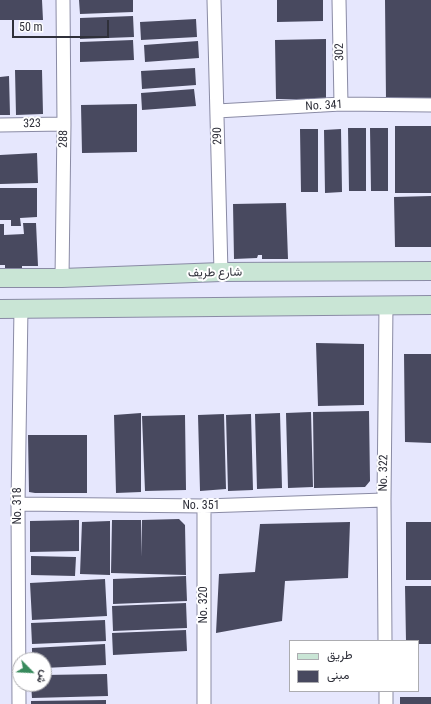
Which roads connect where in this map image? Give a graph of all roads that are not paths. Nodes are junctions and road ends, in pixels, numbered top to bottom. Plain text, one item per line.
1 (62, 0) edge
2 (214, 0) edge
3 (339, 0) edge
4 (341, 104) junction
5 (431, 105) edge
6 (217, 111) junction
7 (64, 124) junction
8 (0, 125) edge
9 (431, 271) edge
10 (221, 272) junction
11 (0, 278) edge
12 (62, 278) junction
13 (386, 305) junction
14 (431, 305) edge
15 (21, 308) junction
16 (0, 309) edge
17 (384, 500) junction
18 (18, 504) junction
19 (204, 506) junction
20 (385, 640) edge
21 (386, 692) edge
22 (19, 704) edge
23 (204, 704) edge
24 (386, 704) edge

1 - 7 street, 288
2 - 6 street, 290
3 - 4 street, 302
4 - 5 street, No. 341
4 - 6 street, No. 341
6 - 10 street, 290
7 - 8 street, 323
7 - 12 street, 288
9 - 10 street, شارع طريف
10 - 12 street, شارع طريف
11 - 12 street, شارع طريف
13 - 14 street
13 - 15 street
13 - 17 street, No. 322
15 - 16 street
15 - 18 street, No. 318
17 - 19 street, No. 351
17 - 20 street, No. 322
18 - 19 street, No. 351
18 - 22 street, No. 318
19 - 23 street, No. 320
21 - 24 street

